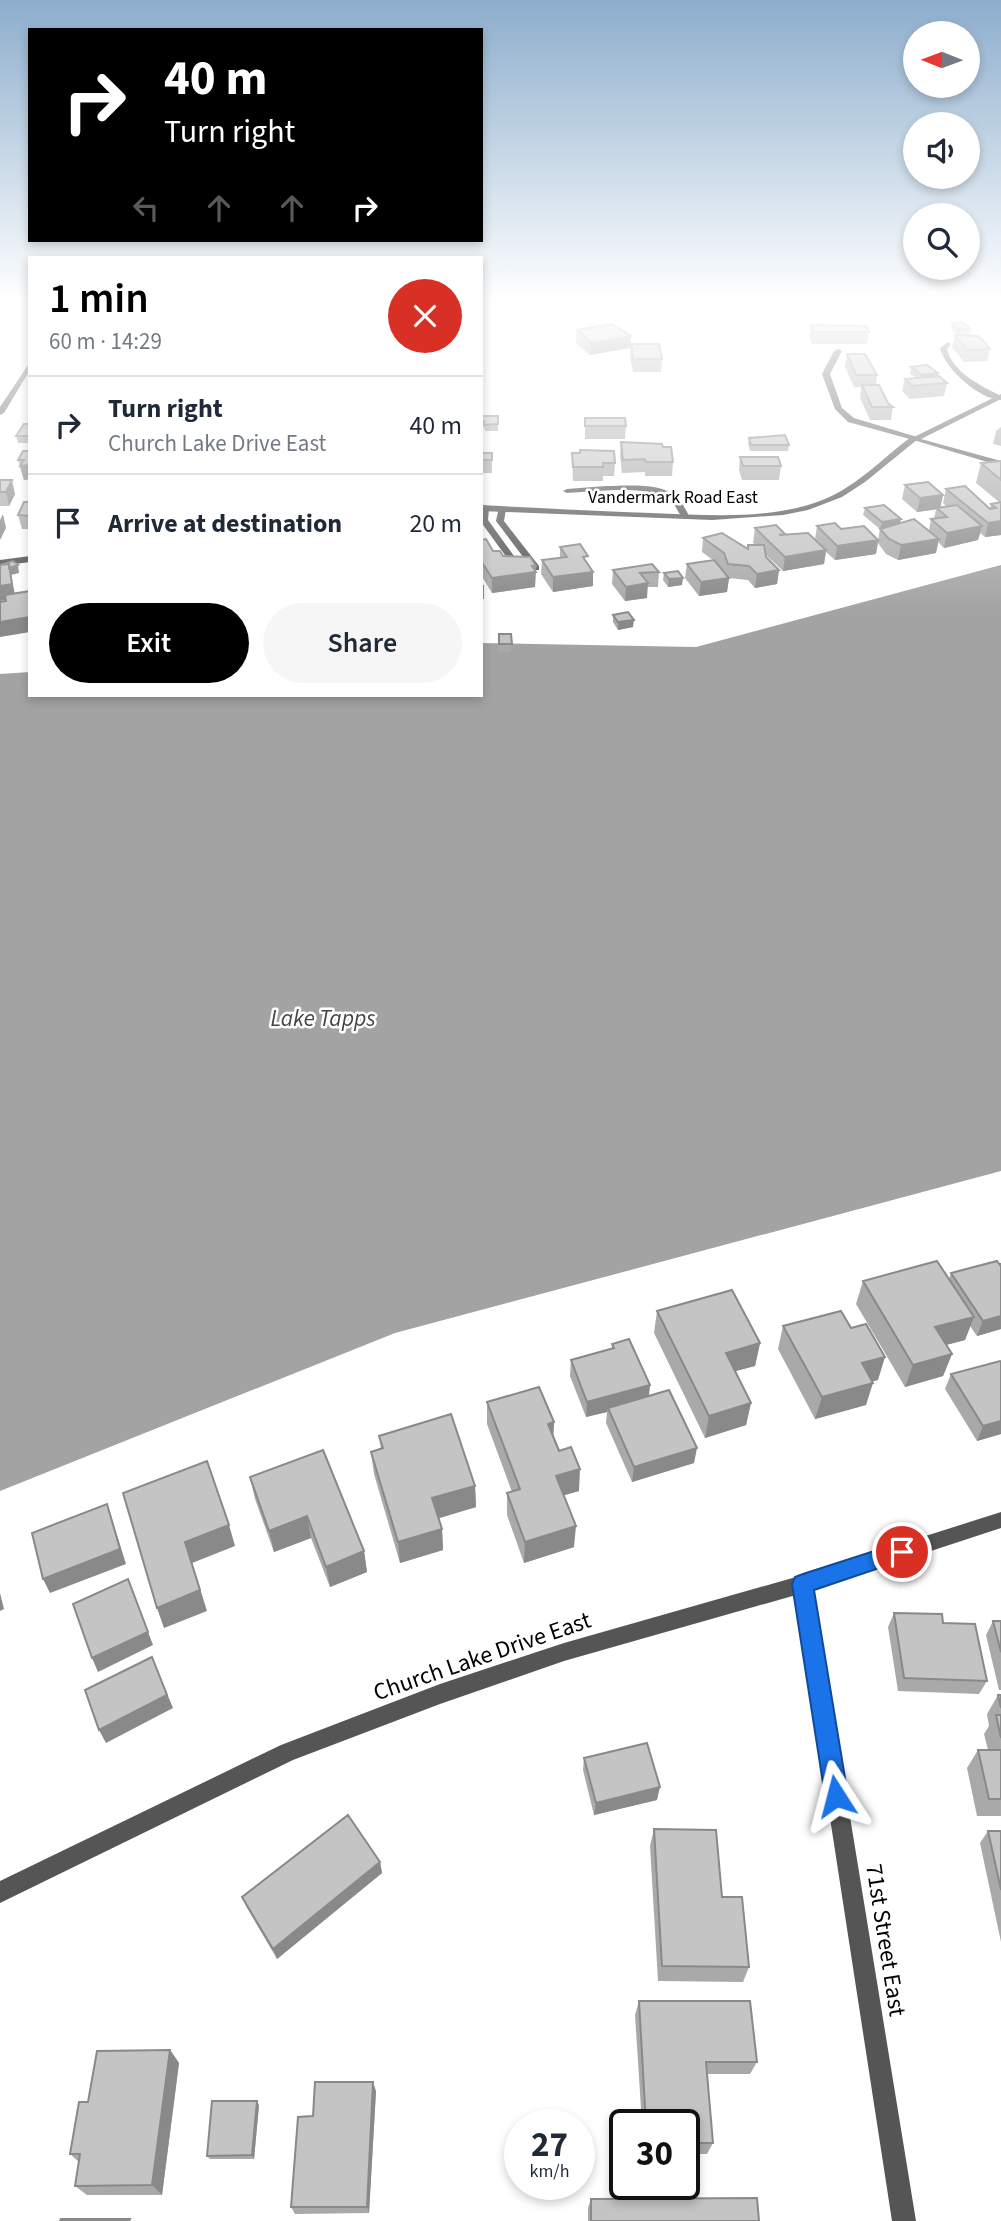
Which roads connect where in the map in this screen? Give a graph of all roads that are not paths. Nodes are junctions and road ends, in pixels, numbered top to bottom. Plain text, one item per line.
1 (838, 406) edge
2 (982, 406) edge
3 (914, 439) junction
4 (1001, 464) edge
5 (566, 491) dead end
6 (483, 508) edge
7 (502, 509) junction
8 (685, 516) junction
9 (28, 559) edge
10 (0, 563) edge
11 (518, 566) edge
12 (536, 568) edge
13 (1001, 1520) edge
14 (803, 1584) junction
15 (0, 1892) edge
16 (904, 2221) edge

1 - 3 street
2 - 3 street, Vandermark Road East
3 - 4 street
3 - 8 street, Vandermark Road East
5 - 8 street
6 - 7 street, Vandermark Road East
6 - 11 street
7 - 8 street, Vandermark Road East
7 - 12 street
9 - 10 street
13 - 14 street, Church Lake Drive East
14 - 15 street, Church Lake Drive East
14 - 16 street, 71st Street East

